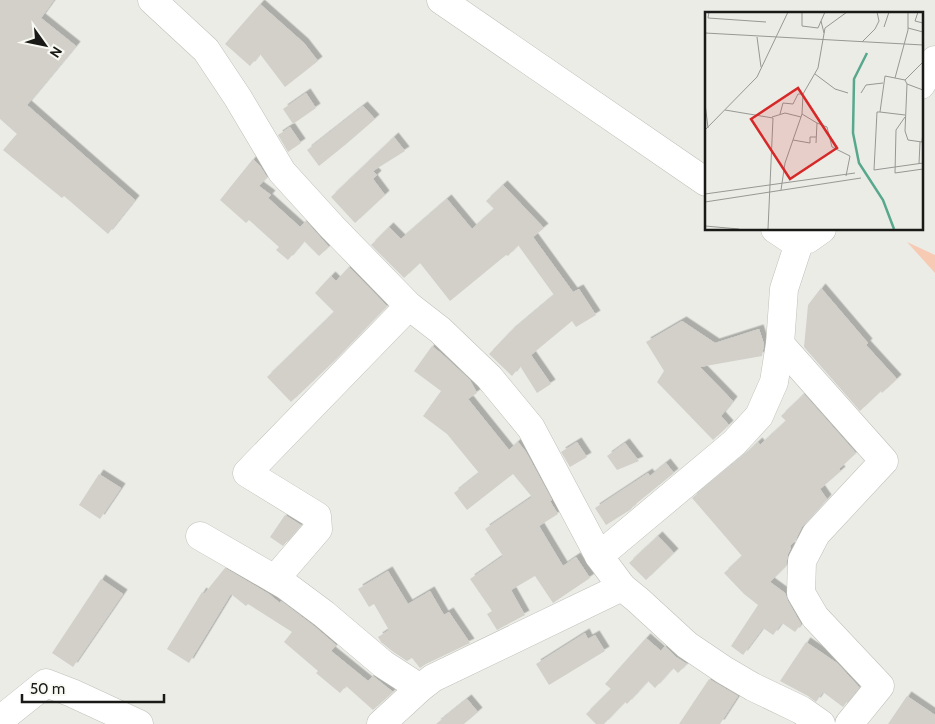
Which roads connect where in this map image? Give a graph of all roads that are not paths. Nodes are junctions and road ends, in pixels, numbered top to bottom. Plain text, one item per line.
1 (152, 0) edge
2 (441, 0) edge
3 (935, 60) edge
4 (922, 83) edge
5 (705, 181) edge
6 (776, 230) edge
7 (811, 234) edge
8 (409, 306) junction
9 (780, 344) junction
10 (200, 536) dead end
11 (599, 556) junction
12 (275, 579) junction
13 (622, 587) junction
14 (420, 688) junction
15 (0, 720) edge
16 (139, 724) edge
17 (381, 724) edge
18 (821, 724) edge
19 (848, 724) edge

1 - 8 street
2 - 5 street
3 - 4 street
6 - 7 street
7 - 9 street
8 - 11 street
8 - 12 street
9 - 11 street
9 - 19 street
10 - 12 street
11 - 13 street
12 - 14 street
13 - 14 street
13 - 18 street
14 - 17 street
15 - 16 street

